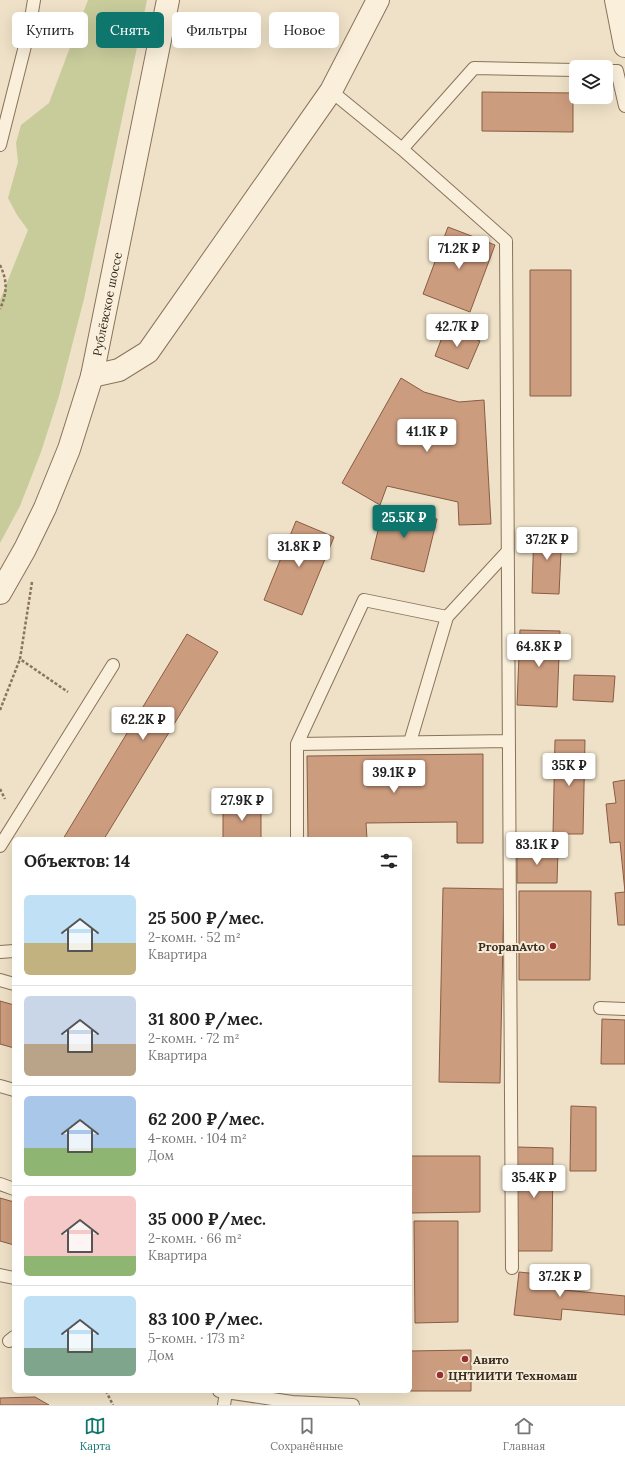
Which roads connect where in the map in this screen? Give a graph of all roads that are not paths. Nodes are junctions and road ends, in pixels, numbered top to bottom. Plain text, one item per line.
1 (34, 0) edge
2 (168, 0) edge
3 (378, 0) edge
4 (616, 0) edge
5 (625, 46) edge
6 (569, 70) edge
7 (613, 71) edge
8 (331, 91) junction
9 (625, 106) edge
10 (0, 145) edge
11 (402, 149) junction
12 (92, 376) junction
13 (507, 552) junction
14 (0, 592) edge
15 (446, 618) junction
16 (113, 665) dead end
17 (509, 741) junction
18 (410, 742) junction
19 (297, 744) junction
20 (297, 837) edge
21 (0, 846) edge
22 (12, 951) edge
23 (0, 952) edge
24 (0, 980) edge
25 (12, 983) edge
26 (600, 1008) dead end
27 (625, 1009) edge
28 (0, 1086) edge
29 (12, 1089) edge
30 (0, 1184) edge
31 (12, 1188) edge
32 (512, 1268) dead end
33 (0, 1275) edge
34 (12, 1278) edge
35 (223, 1393) edge
36 (230, 1393) edge
37 (224, 1405) edge
38 (353, 1405) edge

1 - 10 lane
2 - 12 street, Рублёвское шоссе
3 - 8 street
4 - 5 street
6 - 11 lane
7 - 9 lane
8 - 11 lane
8 - 12 street
11 - 13 lane
12 - 14 street, Рублёвское шоссе
13 - 15 lane
13 - 17 lane
15 - 18 lane
15 - 19 lane
16 - 21 lane
17 - 18 lane
17 - 32 lane
18 - 19 lane
19 - 20 lane
22 - 23 lane
24 - 25 lane
26 - 27 lane
28 - 29 lane
30 - 31 lane
33 - 34 lane
35 - 37 lane
36 - 38 lane

